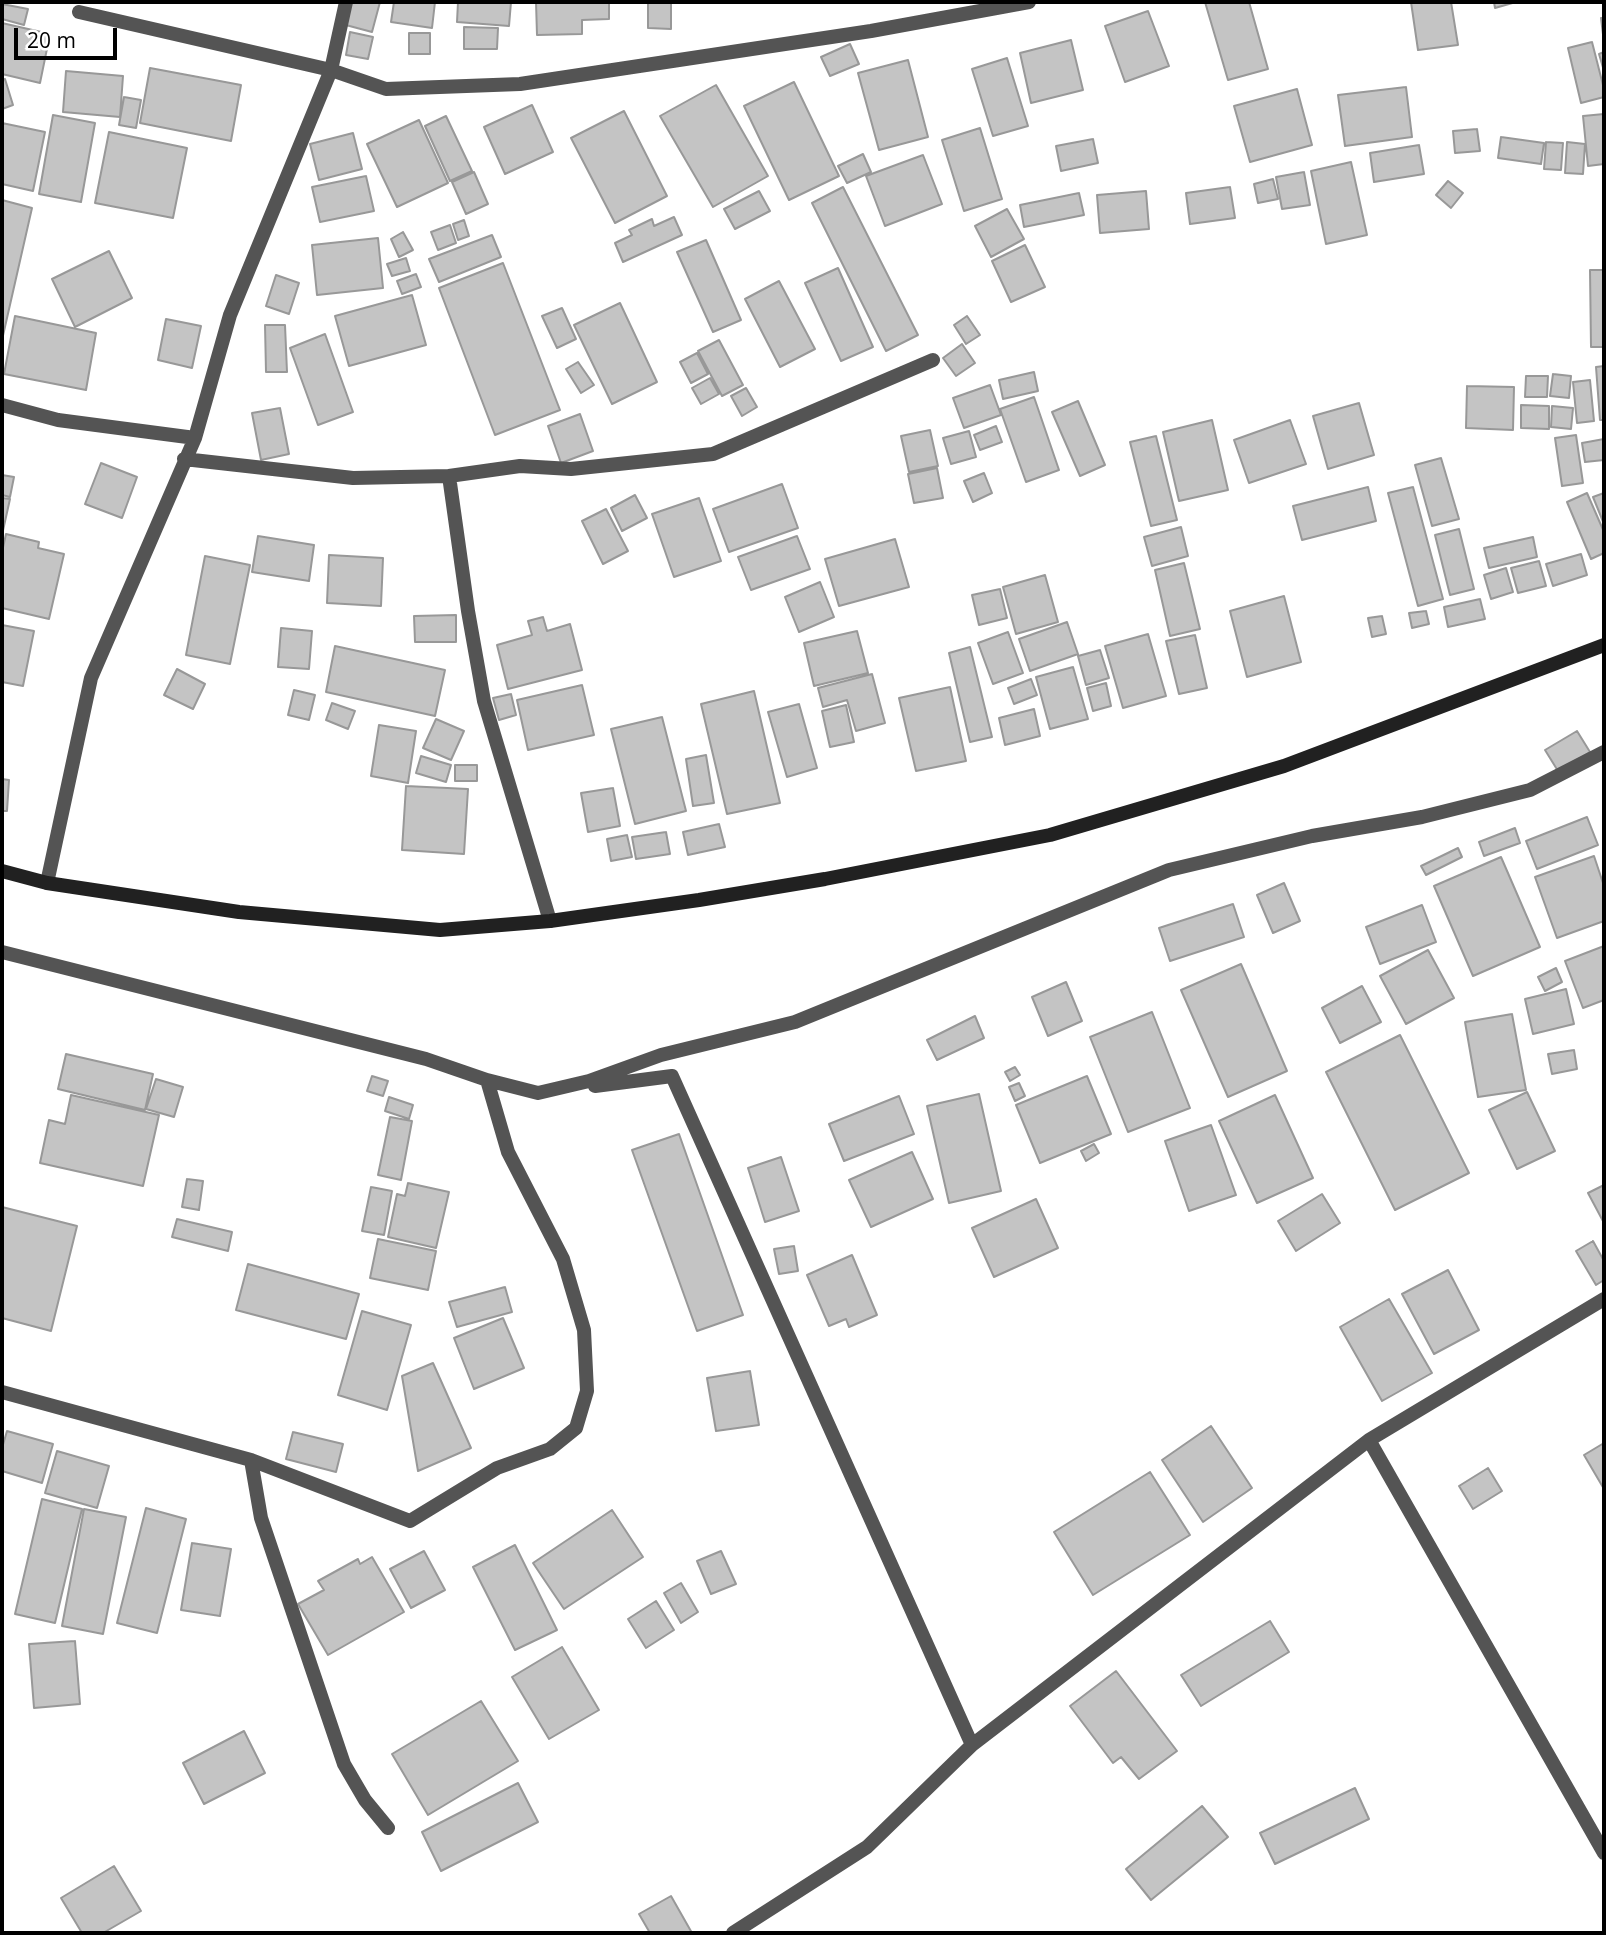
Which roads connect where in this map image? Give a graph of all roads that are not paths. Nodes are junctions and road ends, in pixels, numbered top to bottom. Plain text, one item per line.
1 (346, 2) edge
2 (1029, 2) edge
3 (79, 12) dead end
4 (331, 70) junction
5 (933, 360) dead end
6 (2, 405) edge
7 (195, 438) junction
8 (184, 458) junction
9 (449, 476) junction
10 (1604, 645) edge
11 (1604, 752) edge
12 (2, 871) edge
13 (47, 883) junction
14 (550, 921) junction
15 (2, 952) edge
16 (487, 1080) junction
17 (538, 1093) junction
18 (1604, 1299) edge
19 (2, 1392) edge
20 (1369, 1440) junction
21 (251, 1460) junction
22 (972, 1745) junction
23 (388, 1828) dead end
24 (1604, 1853) edge
25 (733, 1933) edge

1 - 4 street
2 - 4 street
3 - 4 street
4 - 7 street
5 - 9 street
6 - 7 street
7 - 8 street
8 - 9 street
8 - 13 street
9 - 14 street
10 - 14 main road
11 - 17 street
12 - 13 main road
13 - 14 main road
15 - 16 street
16 - 17 street
16 - 21 street
17 - 22 street
18 - 20 street
19 - 21 street
20 - 22 street
20 - 24 street
21 - 23 street
22 - 25 street

